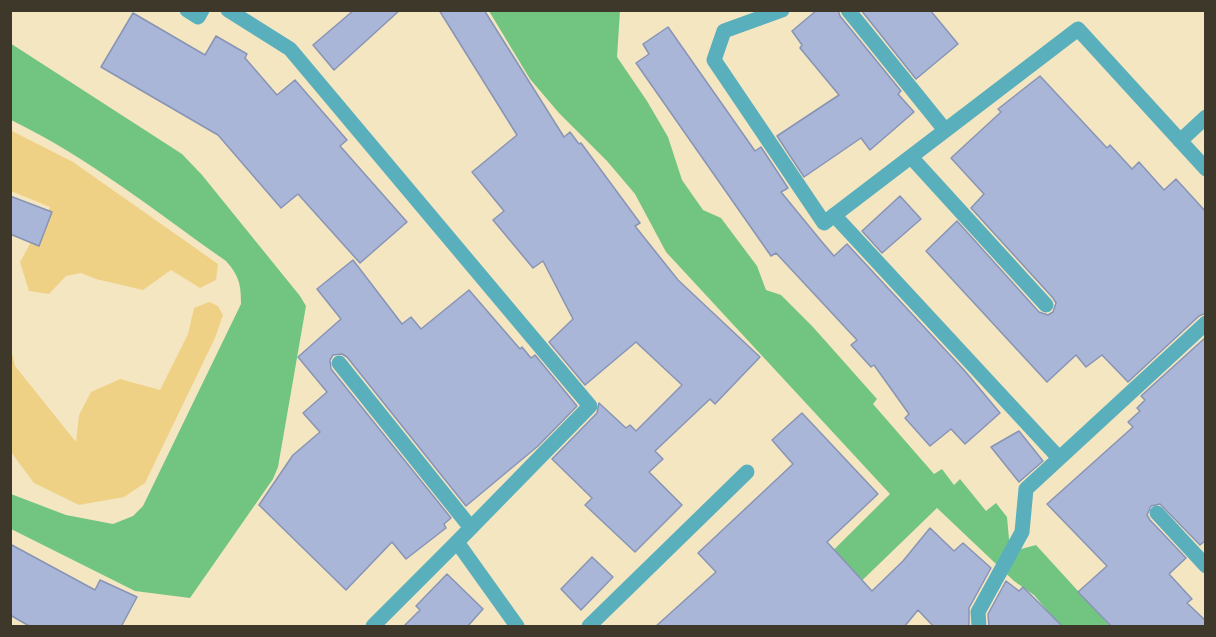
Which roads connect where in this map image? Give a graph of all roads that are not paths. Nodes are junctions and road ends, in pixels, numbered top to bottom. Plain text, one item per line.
1 (187, 10) edge
2 (202, 10) edge
3 (228, 10) edge
4 (782, 10) edge
5 (848, 10) edge
6 (1206, 117) edge
7 (945, 130) junction
8 (1180, 141) junction
9 (911, 156) junction
10 (1206, 169) edge
11 (834, 215) junction
12 (1047, 305) dead end
13 (1206, 323) edge
14 (339, 363) dead end
15 (1059, 458) junction
16 (747, 472) dead end
17 (1157, 513) dead end
18 (471, 528) junction
19 (457, 542) junction
20 (1206, 566) edge
21 (373, 627) edge
22 (517, 627) edge
23 (589, 627) edge
24 (979, 627) edge

1 - 2 street
3 - 18 street
4 - 11 street
5 - 7 street
6 - 8 street
7 - 8 street
7 - 9 street
8 - 10 street
9 - 11 street
9 - 12 street
11 - 15 street
13 - 15 street
14 - 18 street
15 - 24 street
16 - 23 street
17 - 20 street
18 - 19 street
19 - 21 street
19 - 22 street

